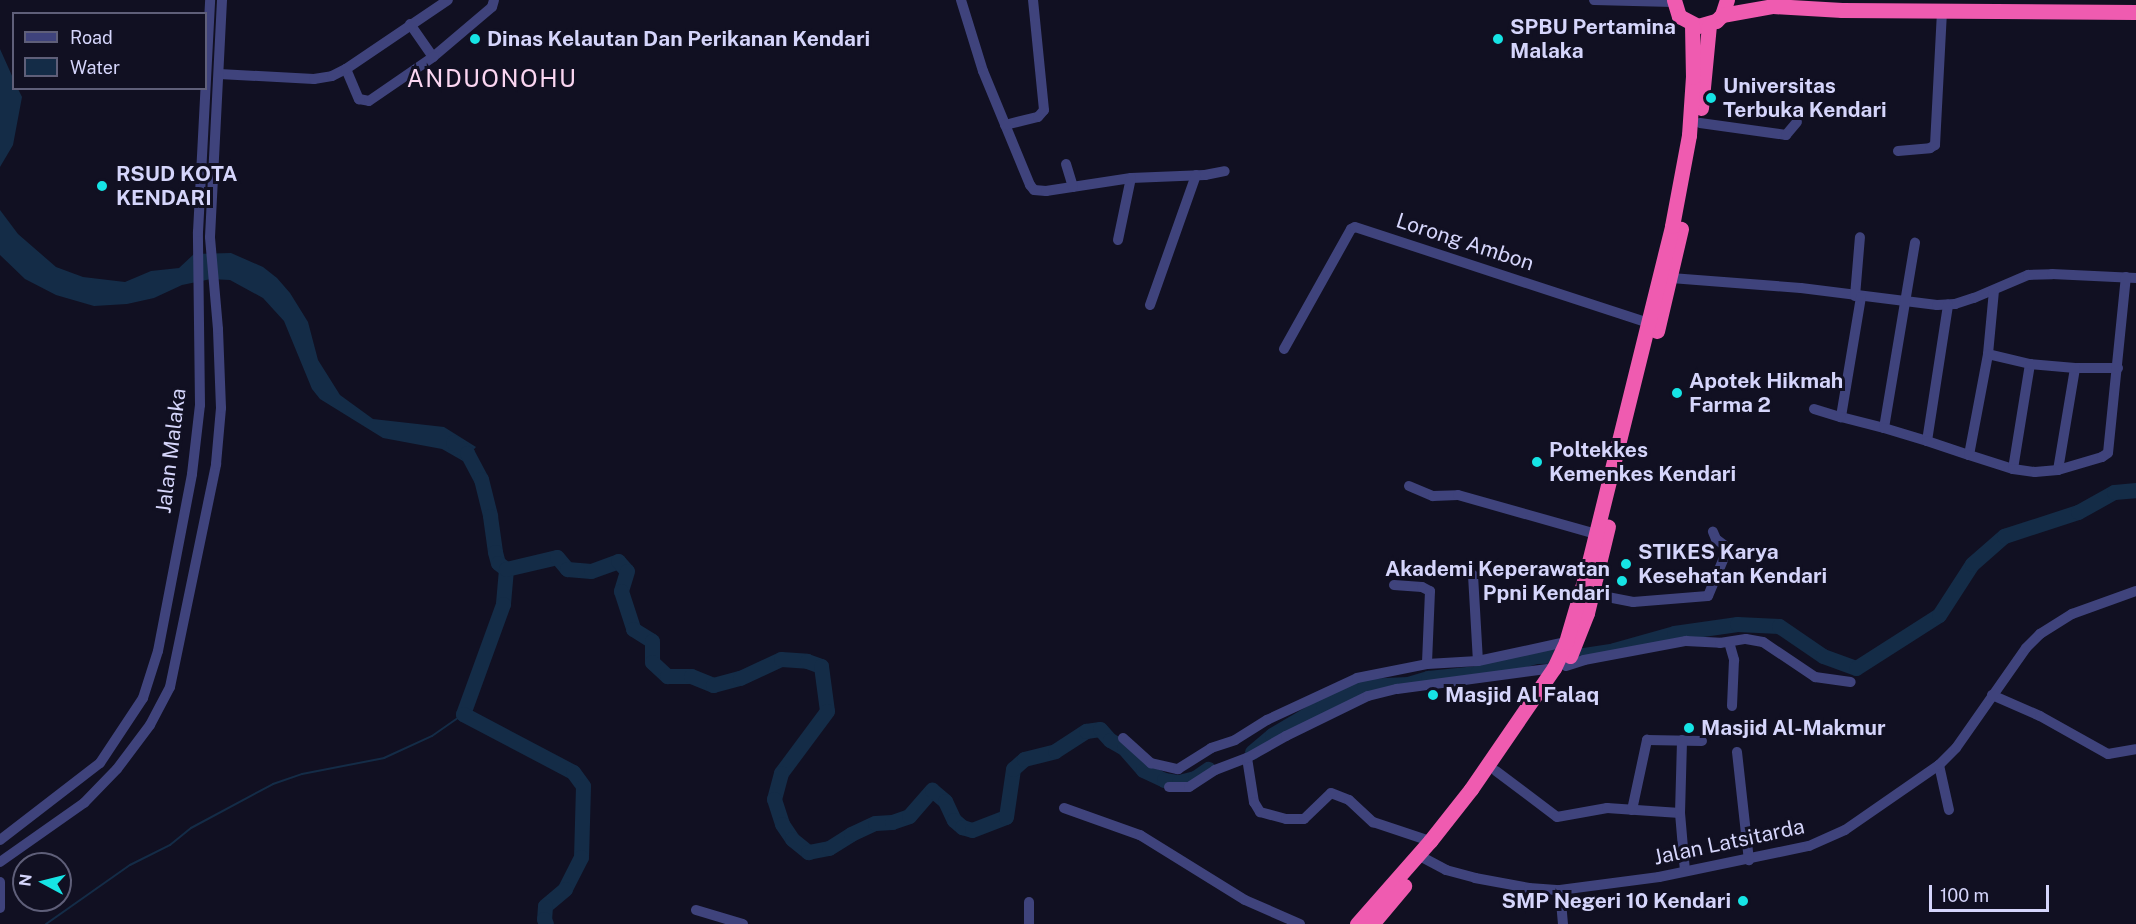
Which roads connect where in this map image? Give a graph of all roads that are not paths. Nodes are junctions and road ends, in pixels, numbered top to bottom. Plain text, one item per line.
1 (210, 0) edge
2 (222, 0) edge
3 (448, 0) edge
4 (494, 0) edge
5 (961, 0) edge
6 (1033, 0) edge
7 (1594, 0) edge
8 (1673, 1) edge
9 (2089, 6) edge
10 (1724, 7) edge
11 (1942, 11) junction
12 (2136, 12) edge
13 (410, 24) junction
14 (1709, 24) junction
15 (1692, 25) junction
16 (433, 57) junction
17 (207, 59) edge
18 (346, 69) junction
19 (219, 74) junction
20 (205, 90) edge
21 (204, 118) junction
22 (216, 119) junction
23 (1797, 122) dead end
24 (1700, 123) junction
25 (1005, 125) junction
26 (1898, 151) dead end
27 (1066, 164) dead end
28 (1226, 171) dead end
29 (1196, 176) junction
30 (1131, 178) junction
31 (1073, 187) junction
32 (1682, 200) junction
33 (1860, 237) dead end
34 (1118, 240) dead end
35 (1915, 243) dead end
36 (2131, 277) edge
37 (1671, 278) junction
38 (1994, 290) junction
39 (1858, 296) junction
40 (1905, 302) junction
41 (1150, 305) dead end
42 (1948, 305) junction
43 (1648, 323) junction
44 (1284, 349) dead end
45 (1988, 354) junction
46 (2030, 364) junction
47 (2075, 368) junction
48 (2118, 368) junction
49 (1814, 409) dead end
50 (1841, 417) junction
51 (1884, 428) junction
52 (1927, 441) junction
53 (1969, 455) junction
54 (2013, 469) junction
55 (2058, 470) junction
56 (1616, 473) junction
57 (1408, 486) dead end
58 (1713, 532) dead end
59 (1596, 534) junction
60 (1473, 575) dead end
61 (1394, 585) dead end
62 (2136, 591) edge
63 (1592, 594) junction
64 (1729, 642) junction
65 (1570, 643) junction
66 (1478, 661) junction
67 (1426, 664) junction
68 (1561, 665) junction
69 (1851, 682) dead end
70 (1544, 692) junction
71 (1992, 695) junction
72 (1732, 706) dead end
73 (1123, 738) dead end
74 (1682, 740) junction
75 (1702, 741) dead end
76 (2136, 749) edge
77 (1737, 752) dead end
78 (1247, 758) junction
79 (1939, 765) junction
80 (1496, 771) junction
81 (1169, 787) dead end
82 (1064, 808) dead end
83 (1632, 810) junction
84 (1949, 810) dead end
85 (1680, 813) junction
86 (0, 840) edge
87 (1430, 841) junction
88 (1422, 858) junction
89 (1749, 860) junction
90 (0, 862) edge
91 (1685, 871) junction
92 (0, 882) edge
93 (1560, 890) junction
94 (1029, 902) dead end
95 (0, 908) edge
96 (696, 910) dead end
97 (743, 924) edge
98 (1029, 924) edge
99 (1300, 924) edge
100 (1357, 924) edge
101 (1372, 924) edge
102 (1563, 924) edge

1 - 17 street, Jalan Malaka
2 - 19 street, Jalan Malaka
3 - 13 street
4 - 16 street
5 - 25 street
6 - 25 street
7 - 8 street
8 - 15 highway
9 - 11 highway
9 - 12 highway
10 - 11 highway
10 - 14 highway
11 - 26 street
13 - 16 street
13 - 18 street
14 - 15 highway
14 - 24 highway
15 - 32 highway
16 - 18 street
18 - 19 street
19 - 22 street, Jalan Malaka
20 - 21 street, Jalan Malaka
21 - 22 street
21 - 86 street, Jalan Malaka
22 - 90 street, Jalan Malaka
23 - 24 street
24 - 32 highway
25 - 31 street
27 - 31 street
28 - 29 street
29 - 30 street
29 - 41 street
30 - 31 street
30 - 34 street
32 - 37 highway
32 - 43 highway
33 - 39 street
35 - 40 street
36 - 38 street
36 - 48 street
37 - 39 street
37 - 56 highway
38 - 42 street
38 - 45 street
39 - 40 street
39 - 50 street
40 - 42 street
40 - 51 street
42 - 52 street
43 - 44 street, Lorong Ambon
43 - 56 highway
45 - 46 street
45 - 53 street
46 - 47 street
46 - 54 street
47 - 48 street
47 - 55 street
48 - 55 street
49 - 50 street
50 - 51 street
51 - 52 street
52 - 53 street
53 - 54 street
54 - 55 street
56 - 59 highway
56 - 63 highway
57 - 59 street
58 - 63 street
59 - 65 highway
60 - 66 street
61 - 67 street
62 - 71 street, Jalan Latsitarda
63 - 65 highway
64 - 68 street
64 - 69 street
64 - 72 street
65 - 66 street
65 - 68 highway
66 - 67 street
67 - 73 street
68 - 70 highway
68 - 78 street
70 - 80 highway
70 - 87 highway
71 - 76 street
71 - 79 street, Jalan Latsitarda
74 - 75 street
74 - 83 street
74 - 85 street
77 - 89 street
78 - 81 street
78 - 87 street
79 - 84 street
79 - 89 street, Jalan Latsitarda
80 - 83 street
80 - 88 highway
82 - 99 street
83 - 85 street
85 - 91 street
87 - 88 highway
88 - 93 street, Jalan Latsitarda
88 - 100 highway
88 - 101 highway
89 - 91 street, Jalan Latsitarda
91 - 93 street, Jalan Latsitarda
92 - 95 street
93 - 102 street
94 - 98 street
96 - 97 street

